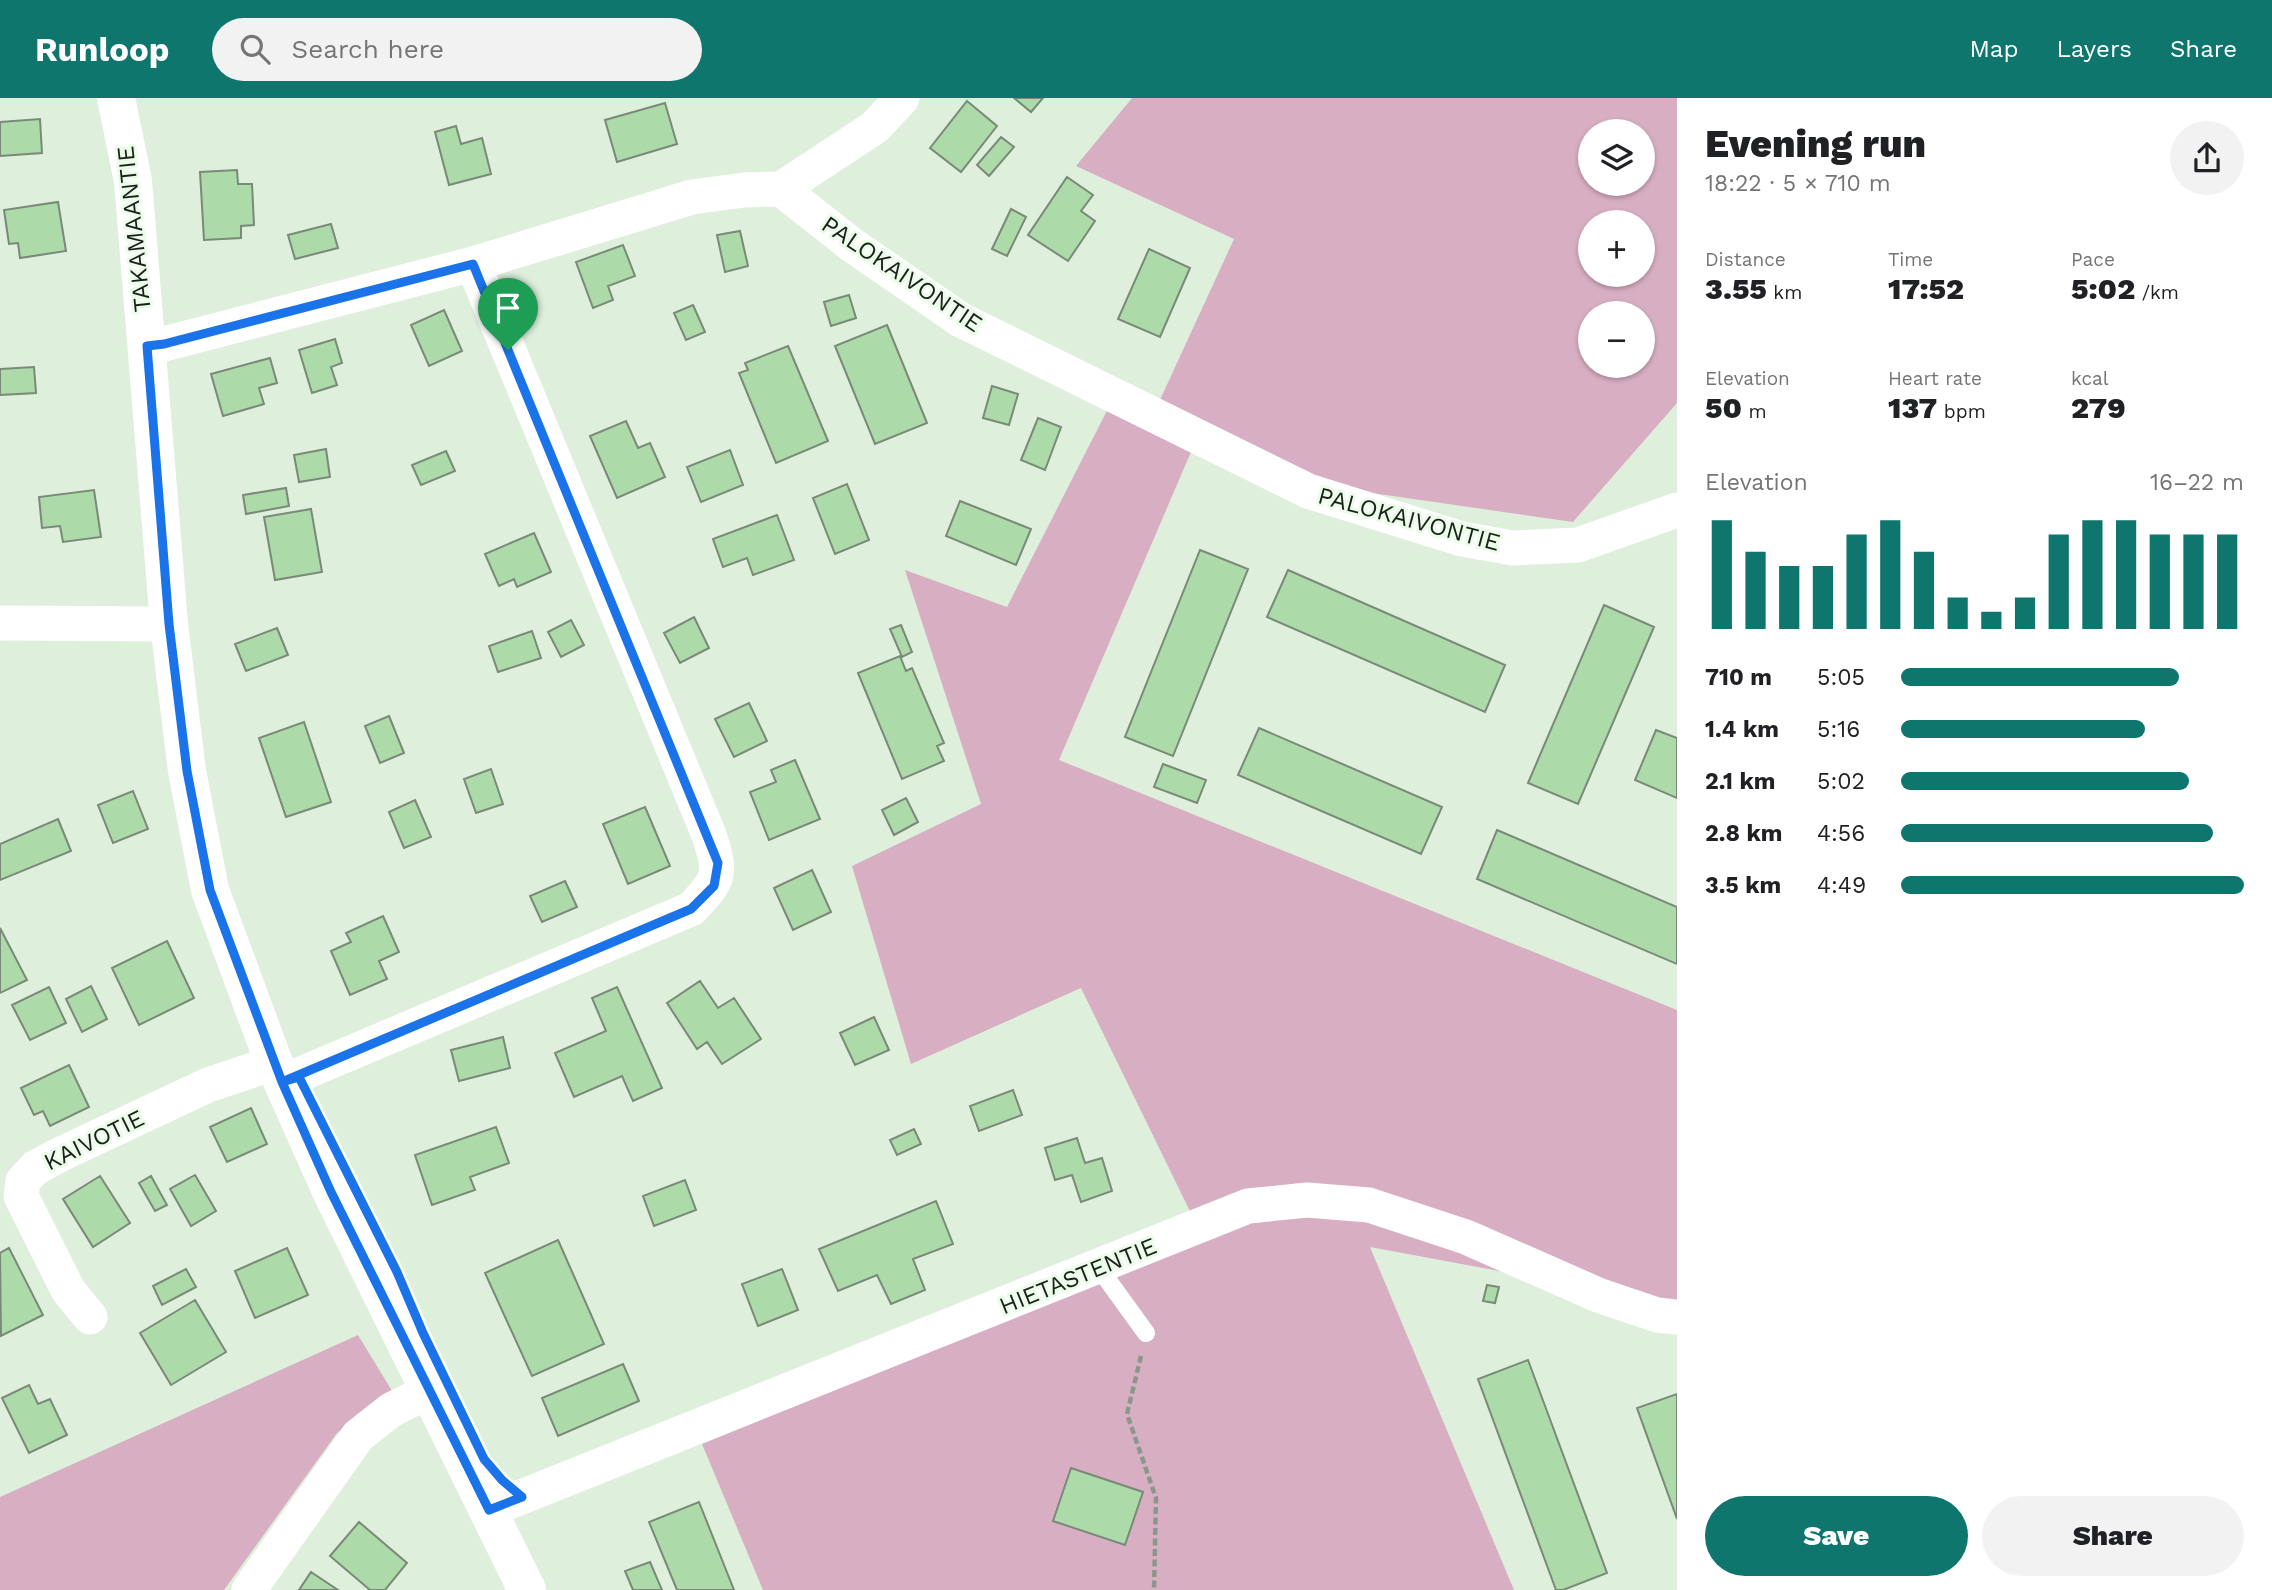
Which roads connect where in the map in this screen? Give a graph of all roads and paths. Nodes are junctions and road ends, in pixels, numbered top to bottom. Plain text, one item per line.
1 (116, 98) edge
2 (902, 98) edge
3 (781, 189) junction
4 (473, 264) junction
5 (147, 346) junction
6 (1677, 510) edge
7 (0, 623) edge
8 (169, 624) junction
9 (278, 1073) junction
10 (1100, 1268) junction
11 (90, 1317) dead end
12 (1677, 1317) edge
13 (1146, 1333) joint
14 (429, 1391) junction
15 (489, 1510) junction
16 (249, 1590) edge
17 (527, 1590) edge
18 (1154, 1590) edge

1 - 5 street, TAKAMAANTIE
2 - 3 street
3 - 4 street
3 - 6 street, PALOKAIVONTIE
4 - 5 street
4 - 9 street, KAIVOTIE
5 - 8 street, TAKAMAANTIE
7 - 8 street
8 - 9 street, TAKAMAANTIE
9 - 11 street, KAIVOTIE
9 - 14 street, TAKAMAANTIE
10 - 12 street, HIETASTENTIE
10 - 13 lane
10 - 15 street, HIETASTENTIE
13 - 18 path
14 - 15 street, TAKAMAANTIE
14 - 16 street
15 - 17 street, TAKAMAANTIE

